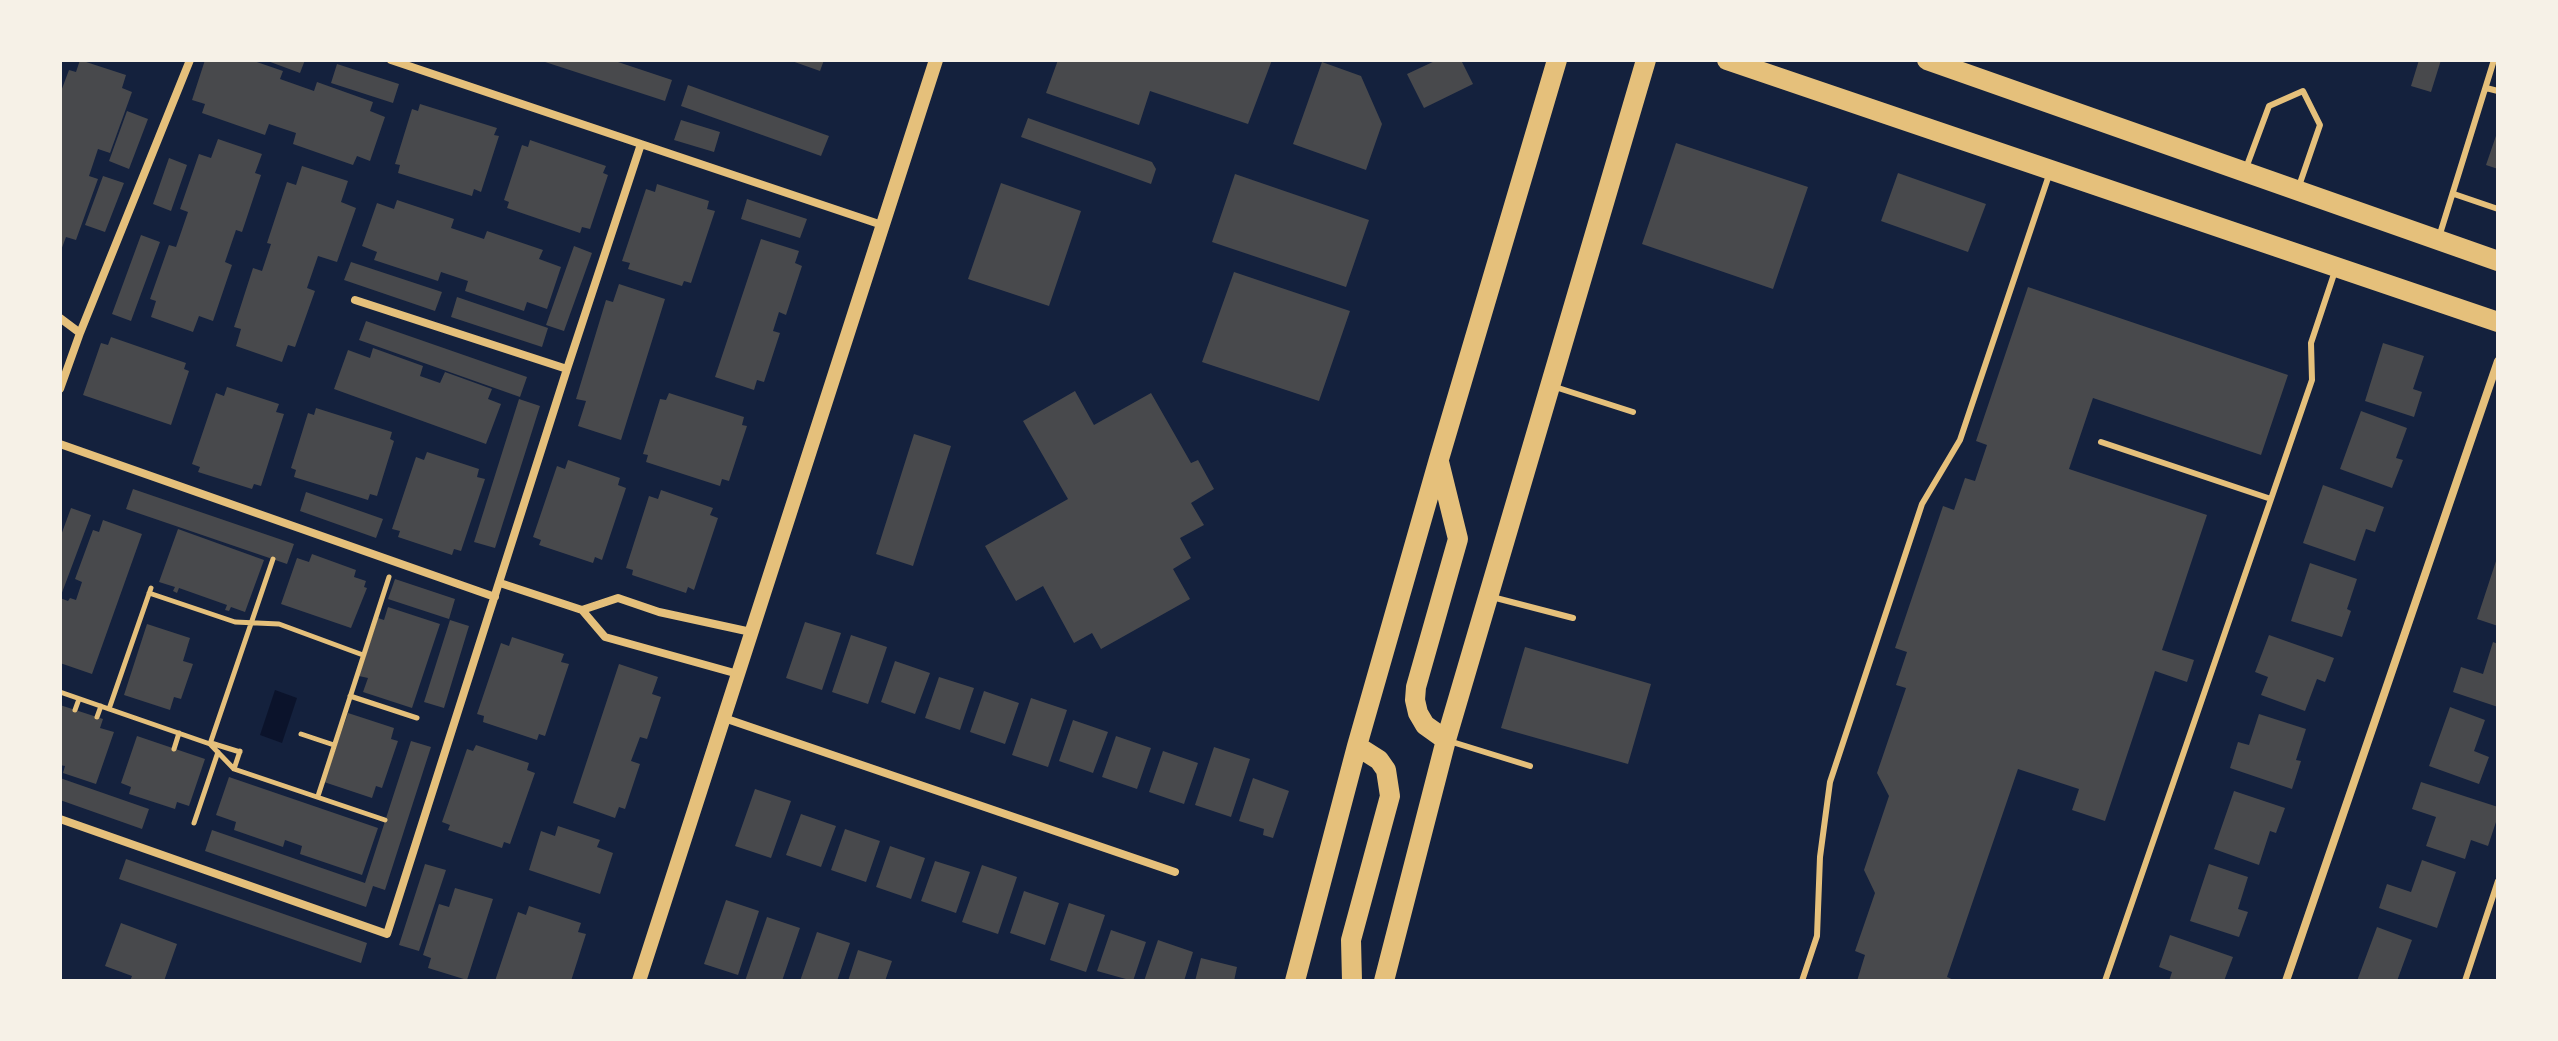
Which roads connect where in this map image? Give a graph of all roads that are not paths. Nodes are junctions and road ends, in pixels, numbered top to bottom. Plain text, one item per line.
1 (190, 60) edge
2 (391, 60) edge
3 (936, 60) edge
4 (1557, 60) edge
5 (1646, 60) edge
6 (1727, 60) edge
7 (1927, 60) edge
8 (2494, 60) edge
9 (2486, 88) junction
10 (2498, 91) edge
11 (641, 144) junction
12 (2051, 171) junction
13 (2245, 171) junction
14 (2298, 189) junction
15 (2454, 194) junction
16 (2498, 209) edge
17 (882, 225) junction
18 (2438, 241) junction
19 (2498, 261) edge
20 (2337, 267) junction
21 (355, 300) dead end
22 (60, 318) edge
23 (2498, 322) edge
24 (80, 333) junction
25 (2498, 361) edge
26 (567, 369) junction
27 (1549, 385) junction
28 (60, 389) edge
29 (1633, 412) dead end
30 (2101, 442) dead end
31 (60, 444) edge
32 (1439, 459) junction
33 (2271, 499) junction
34 (500, 583) junction
35 (1489, 596) junction
36 (495, 597) junction
37 (582, 610) junction
38 (1573, 618) dead end
39 (751, 632) junction
40 (738, 674) junction
41 (724, 718) junction
42 (1446, 740) junction
43 (1357, 746) junction
44 (1530, 766) dead end
45 (60, 819) edge
46 (1175, 872) dead end
47 (2498, 881) edge
48 (639, 981) edge
49 (1295, 981) edge
50 (1352, 981) edge
51 (1384, 981) edge
52 (1802, 981) edge
53 (2105, 981) edge
54 (2286, 981) edge
55 (2465, 981) edge

1 - 24 street
2 - 11 street
3 - 17 street
4 - 32 main road
5 - 27 main road
6 - 12 main road
7 - 13 main road
8 - 9 lane
9 - 10 lane
9 - 15 lane
11 - 17 street
11 - 26 street
12 - 20 main road
12 - 52 lane
13 - 14 main road
13 - 14 lane
14 - 18 main road
15 - 16 lane
15 - 18 lane
17 - 39 street
18 - 19 main road
20 - 23 main road
20 - 33 lane
21 - 26 street
22 - 24 street
24 - 28 street
25 - 54 street
26 - 34 street
27 - 29 lane
27 - 35 main road
30 - 33 lane
31 - 36 street
32 - 42 main road
32 - 43 main road
33 - 53 lane
34 - 36 street
34 - 37 street
35 - 38 lane
35 - 42 main road
36 - 45 street
37 - 39 street
37 - 40 street
39 - 40 street
40 - 41 street
41 - 46 street
41 - 48 street
42 - 44 lane
42 - 51 main road
43 - 49 main road
43 - 50 main road
47 - 55 lane

